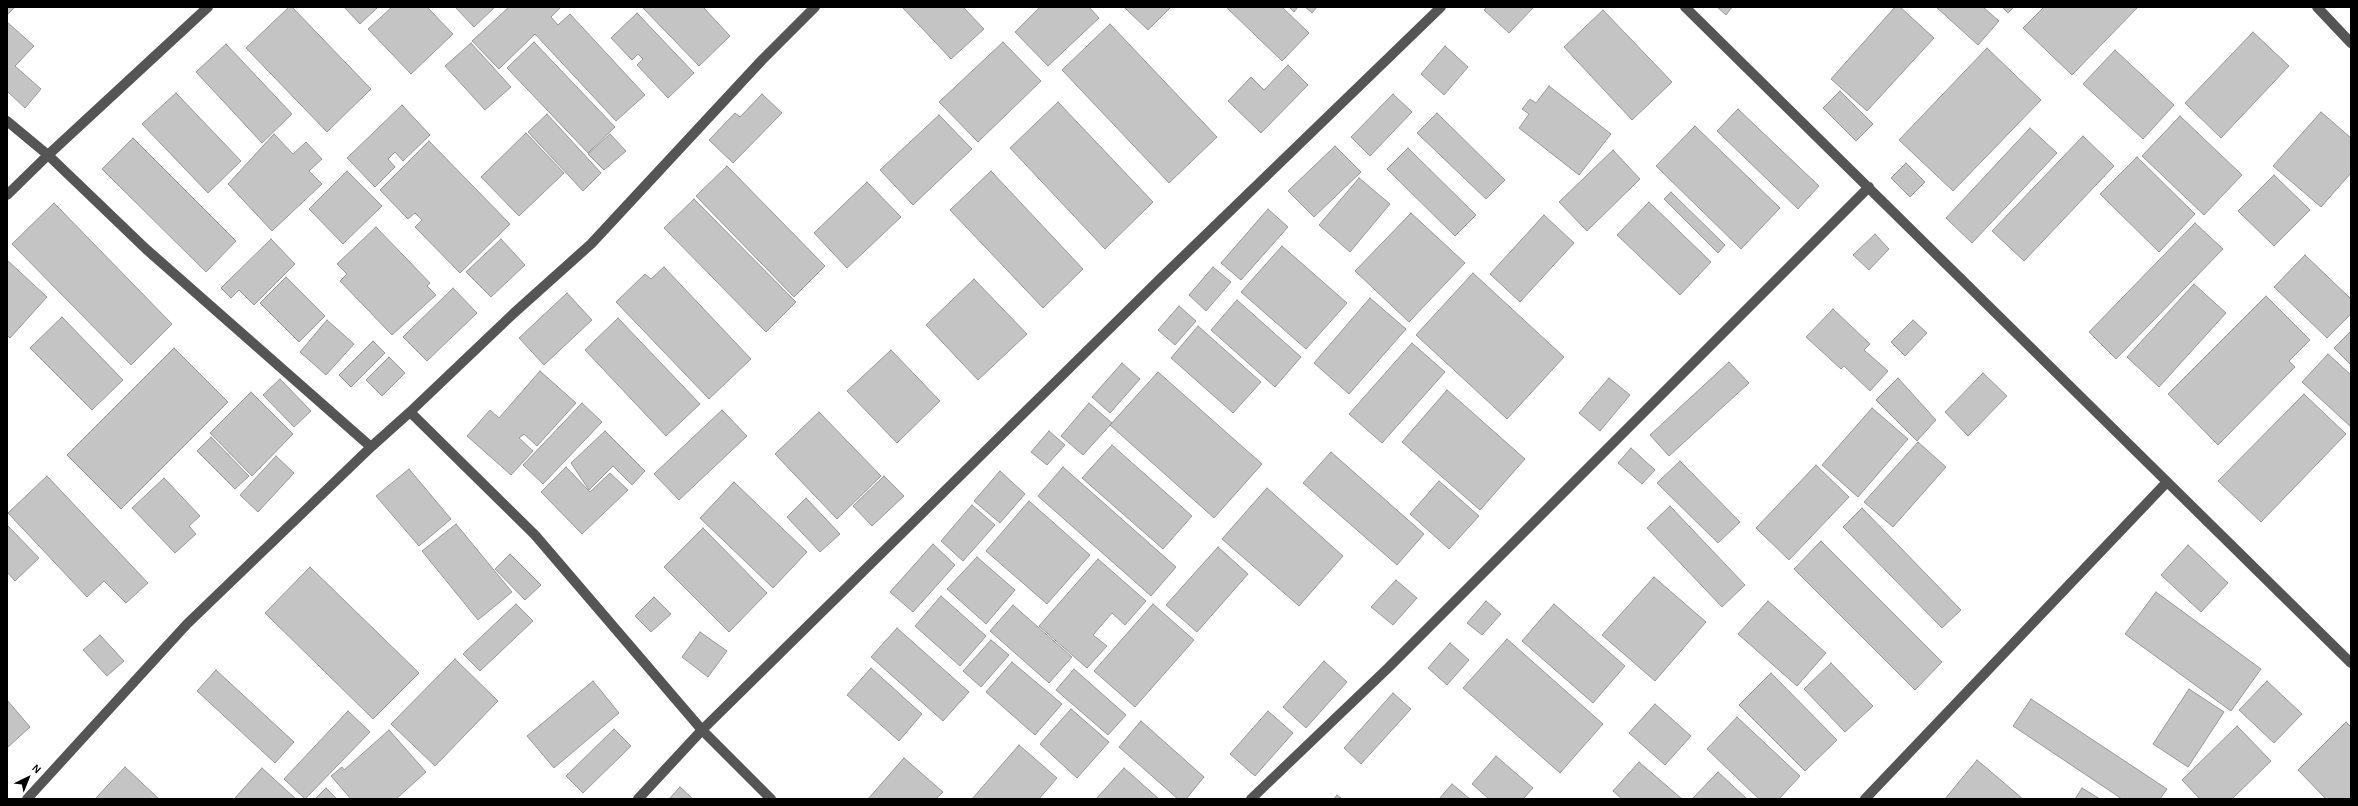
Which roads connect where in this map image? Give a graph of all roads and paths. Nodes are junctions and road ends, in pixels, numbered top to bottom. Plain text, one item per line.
1 (208, 7) edge
2 (815, 7) edge
3 (1441, 7) edge
4 (1685, 7) edge
5 (2317, 7) edge
6 (2351, 43) edge
7 (7, 121) edge
8 (48, 155) junction
9 (1869, 187) junction
10 (7, 195) edge
11 (410, 412) junction
12 (371, 447) junction
13 (2167, 482) junction
14 (2351, 663) edge
15 (702, 730) junction
16 (27, 799) edge
17 (638, 799) edge
18 (771, 799) edge
19 (1251, 799) edge
20 (1865, 799) edge

1 - 8 street
2 - 11 street
3 - 15 street
4 - 9 street
5 - 6 street
7 - 8 street
8 - 10 street
8 - 12 street
9 - 13 street
9 - 19 street
11 - 12 street
11 - 15 street
12 - 16 street
13 - 14 street
13 - 20 street
15 - 17 street
15 - 18 street

